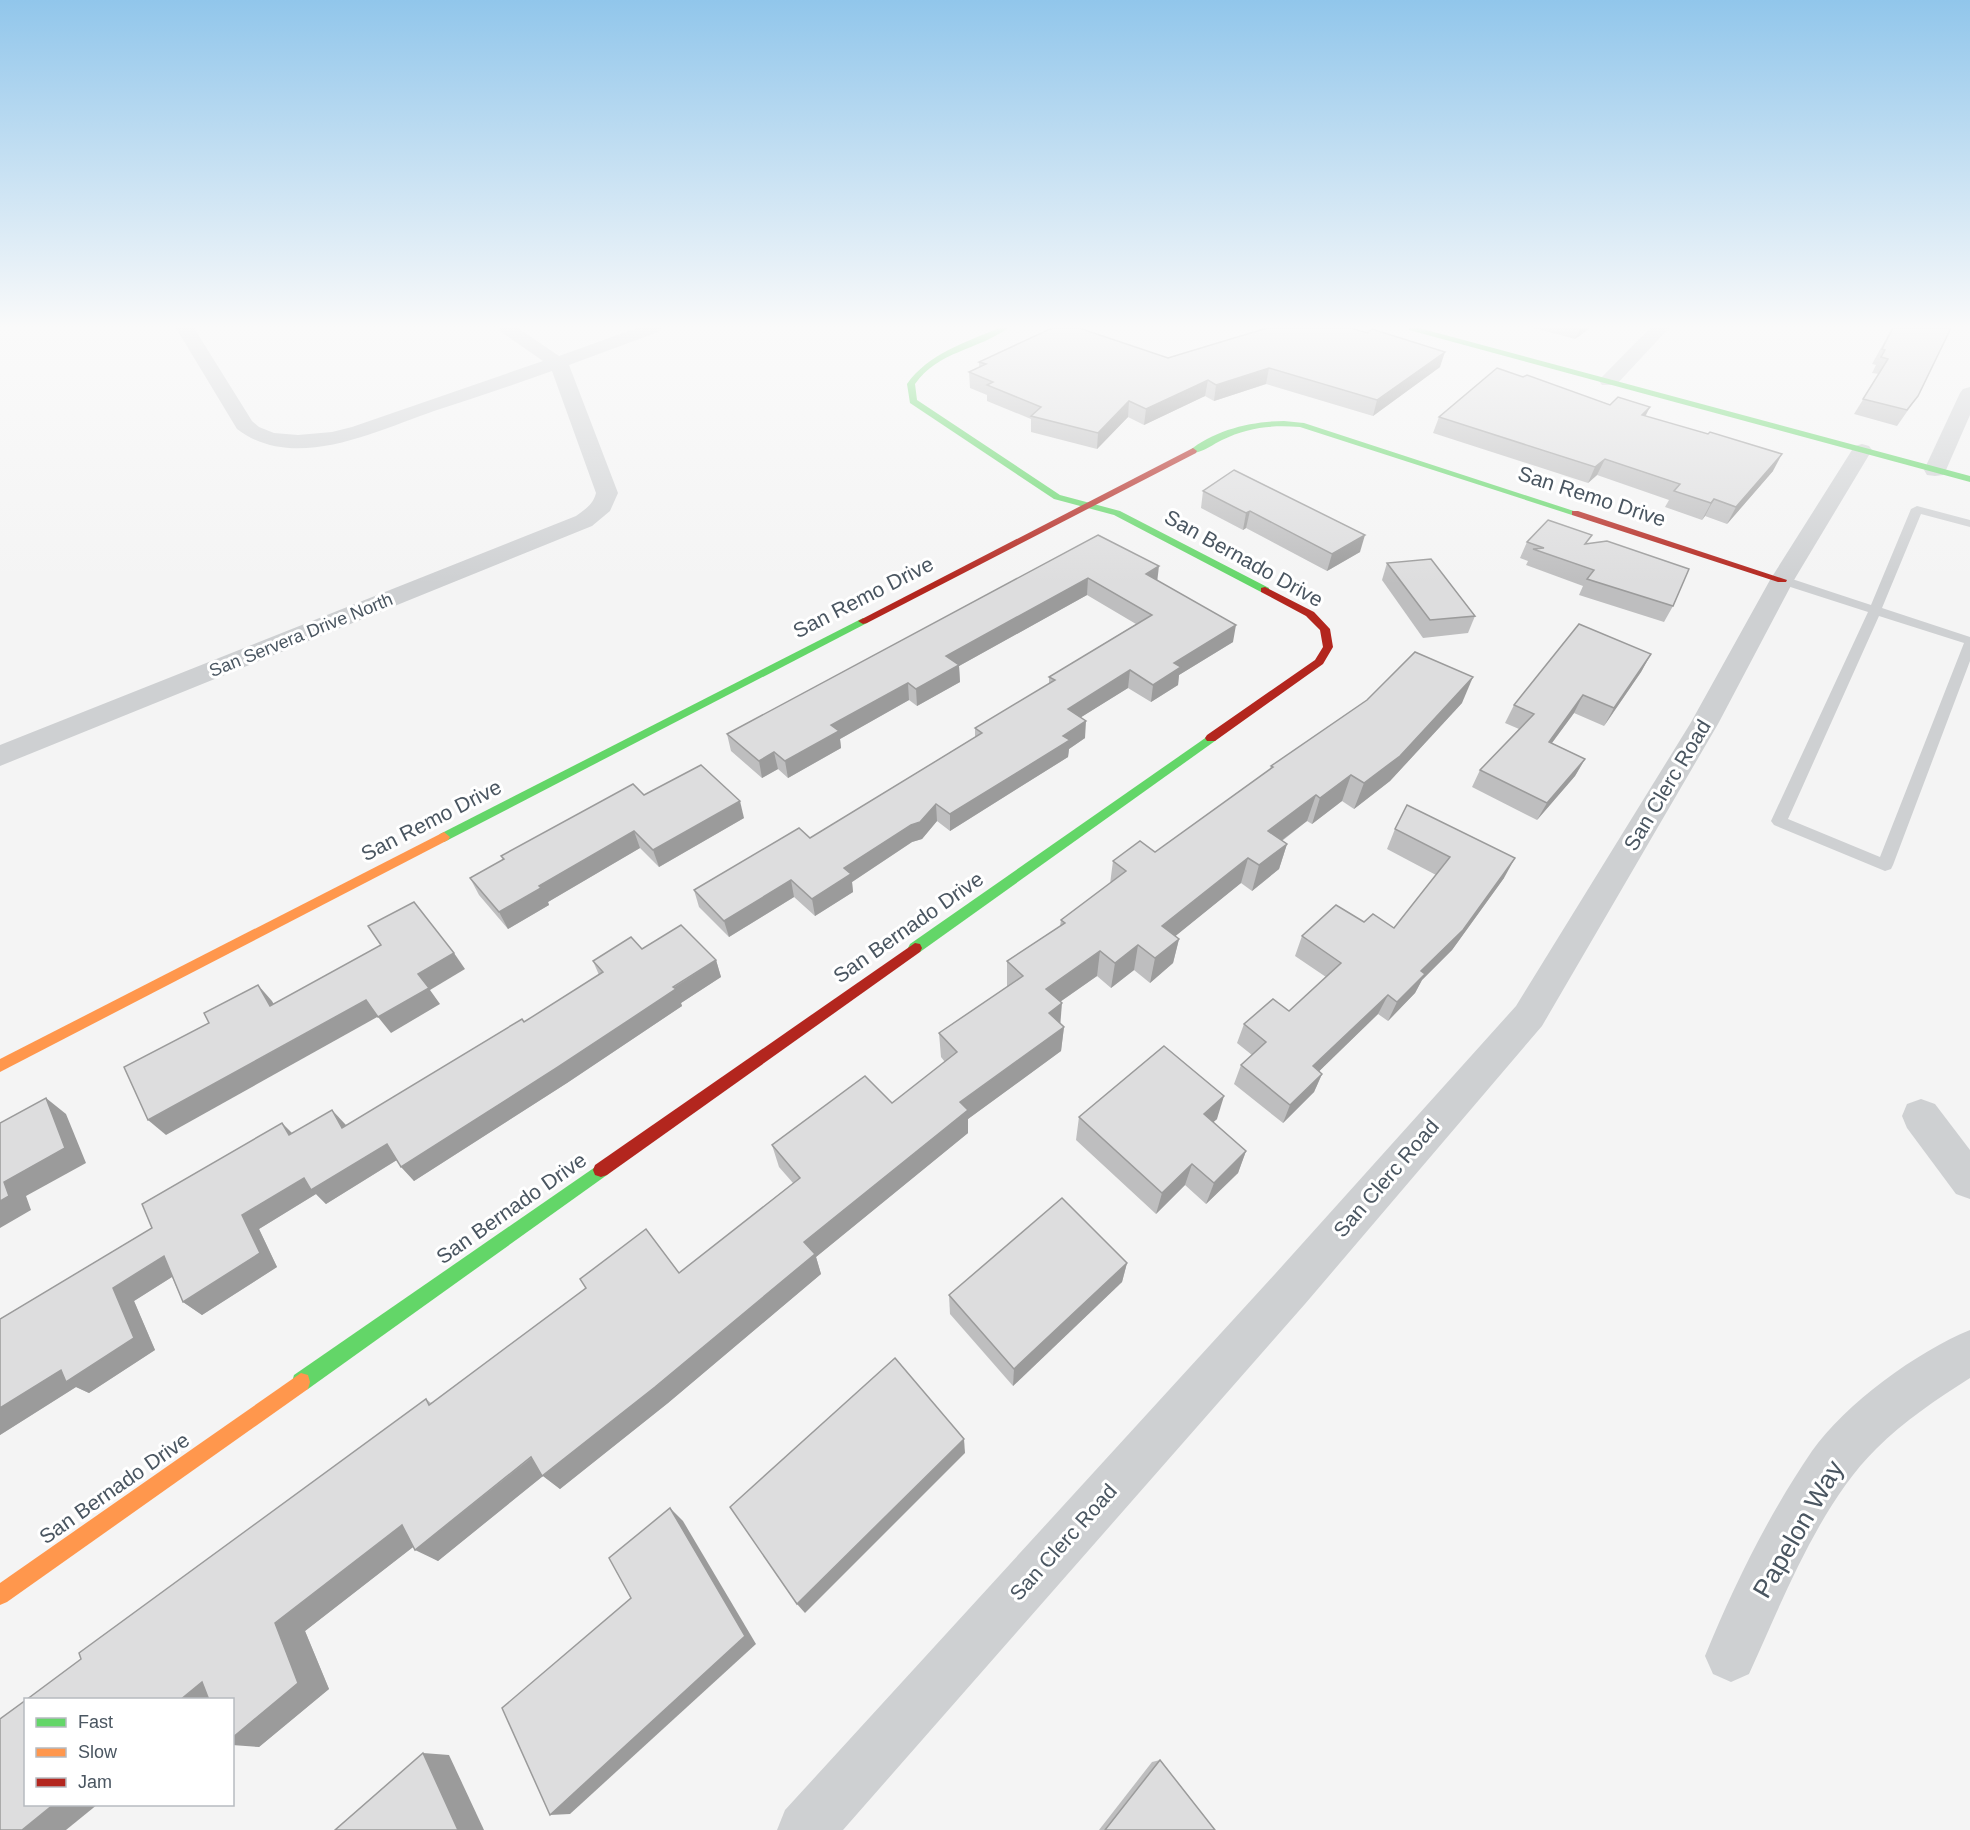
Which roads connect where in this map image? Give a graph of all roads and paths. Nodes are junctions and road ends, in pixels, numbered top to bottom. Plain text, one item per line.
1 (236, 413) edge
2 (409, 413) edge
3 (578, 413) edge
4 (932, 413) edge
5 (1728, 413) edge
6 (1961, 413) edge
7 (1862, 450) junction
8 (1935, 470) junction
9 (1970, 479) edge
10 (1087, 505) junction
11 (1970, 524) edge
12 (1782, 580) junction
13 (1875, 610) junction
14 (1970, 642) edge
15 (0, 756) edge
16 (0, 1065) edge
17 (1921, 1116) dead end
18 (1970, 1181) edge
19 (1970, 1352) edge
20 (0, 1595) edge
21 (1731, 1656) dead end
22 (805, 1830) edge

1 - 2 street
3 - 15 street, San Servera Drive North
4 - 10 street, San Bernado Drive
5 - 7 street
6 - 8 street
7 - 8 street
7 - 12 street, San Clerc Road
8 - 9 street
10 - 12 street, San Remo Drive
10 - 16 street, San Remo Drive
10 - 20 street, San Bernado Drive
11 - 13 lane
12 - 13 lane
12 - 22 street, San Clerc Road
13 - 14 lane
13 - 14 lane
17 - 18 street
19 - 21 street, Papelon Way

